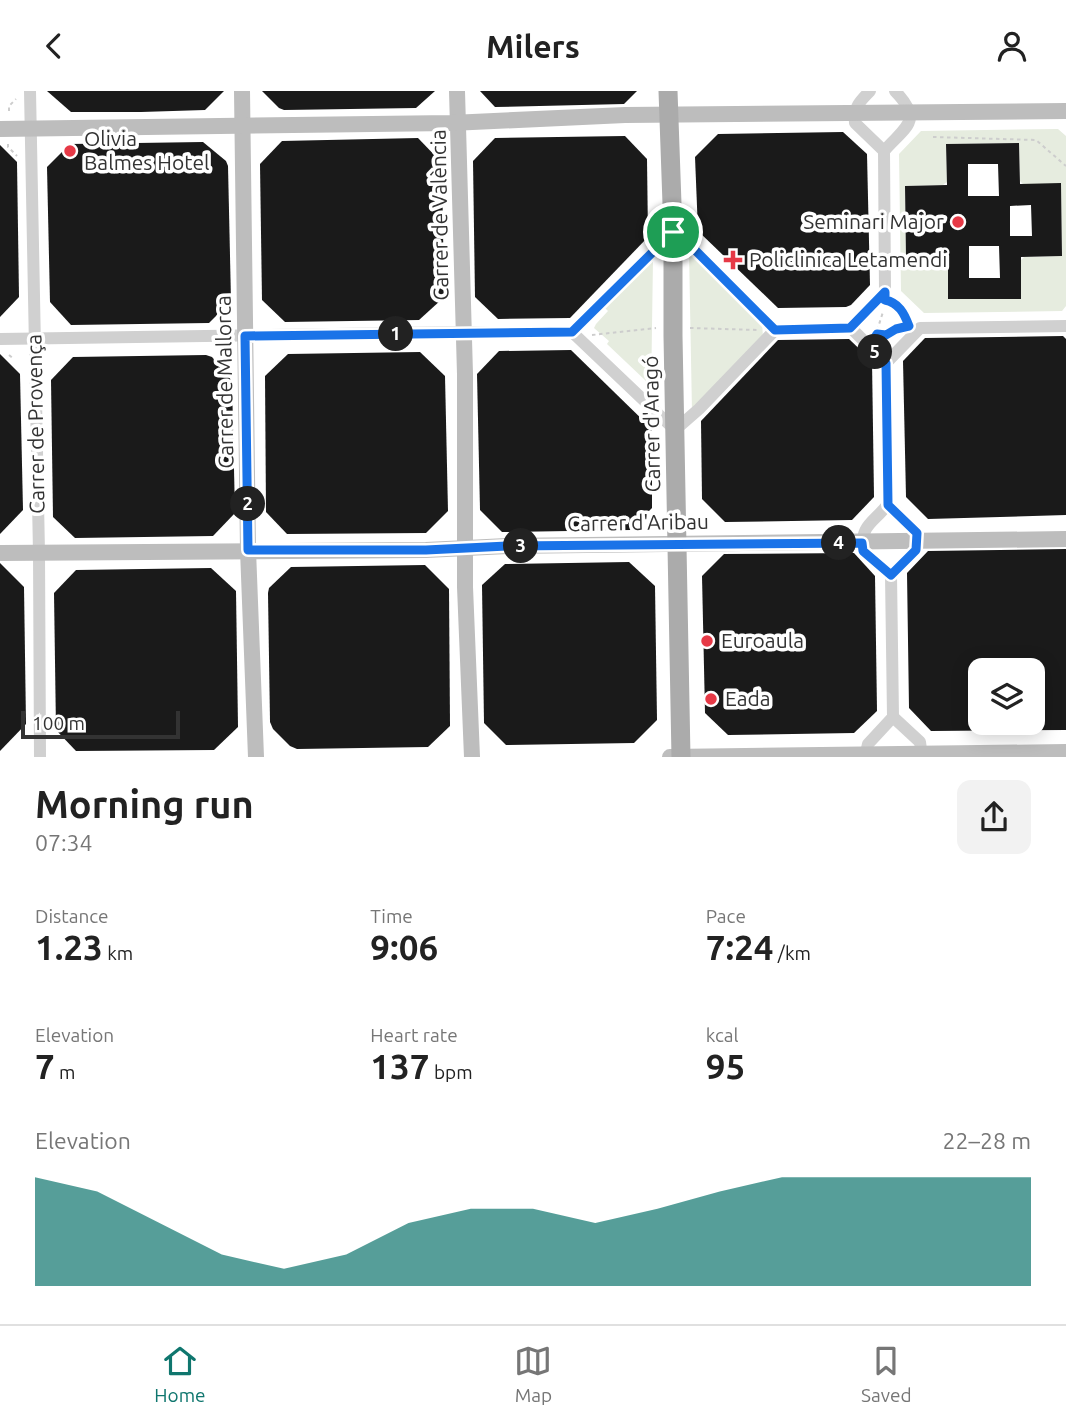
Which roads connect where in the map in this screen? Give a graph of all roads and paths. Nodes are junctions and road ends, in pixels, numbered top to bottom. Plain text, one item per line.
1 (30, 91) edge
2 (242, 91) edge
3 (457, 91) edge
4 (668, 91) edge
5 (870, 91) edge
6 (895, 91) edge
7 (16, 99) dead end
8 (9, 111) dead end
9 (1066, 111) edge
10 (854, 114) junction
11 (668, 115) junction
12 (910, 118) junction
13 (458, 122) junction
14 (243, 127) junction
15 (31, 129) junction
16 (4, 135) edge
17 (933, 137) dead end
18 (884, 152) junction
19 (18, 156) dead end
20 (1066, 166) edge
21 (673, 232) junction
22 (885, 296) junction
23 (1066, 326) edge
24 (659, 328) dead end
25 (688, 328) dead end
26 (850, 328) junction
27 (759, 330) dead end
28 (775, 330) junction
29 (464, 332) junction
30 (572, 332) junction
31 (877, 334) junction
32 (245, 336) junction
33 (589, 336) dead end
34 (34, 338) junction
35 (0, 339) edge
36 (869, 347) junction
37 (9, 355) dead end
38 (13, 359) dead end
39 (886, 363) junction
40 (675, 431) junction
41 (888, 505) junction
42 (1066, 539) edge
43 (918, 541) junction
44 (862, 543) junction
45 (677, 544) junction
46 (465, 548) junction
47 (248, 550) junction
48 (0, 553) edge
49 (39, 553) junction
50 (891, 575) junction
51 (893, 717) junction
52 (1066, 752) edge
53 (922, 755) edge
54 (865, 756) edge
55 (40, 757) edge
56 (256, 757) edge
57 (472, 757) edge
58 (670, 757) edge
59 (681, 757) edge

1 - 15 street, Carrer de Provença
2 - 14 main road, Carrer de Mallorca
3 - 13 main road, Carrer de València
4 - 11 main road, Carrer d'Aragó
5 - 10 street
6 - 12 street
7 - 8 path
9 - 12 main road
10 - 11 main road
10 - 12 main road
10 - 18 street
11 - 13 main road
11 - 21 main road, Carrer d'Aragó
12 - 18 street
13 - 14 main road
13 - 29 main road, Carrer de València
14 - 15 main road
14 - 32 main road, Carrer de Mallorca
15 - 16 main road
15 - 34 street, Carrer de Provença
16 - 19 path
17 - 20 path
18 - 22 street
21 - 28 street
21 - 30 street
21 - 40 main road, Carrer d'Aragó
22 - 26 street
22 - 31 path
22 - 31 path
23 - 39 street
24 - 33 path
25 - 27 path
26 - 28 street
26 - 36 street
28 - 40 street
29 - 30 street
29 - 32 street
29 - 46 main road, Carrer de València
30 - 40 street
31 - 36 path
32 - 34 street
32 - 47 main road, Carrer de Mallorca
34 - 35 street
34 - 49 street, Carrer de Provença
36 - 39 street
37 - 38 path
39 - 41 street
40 - 45 main road, Carrer d'Aragó
41 - 43 street
41 - 44 street
42 - 43 main road, Carrer d'Aribau
43 - 44 main road, Carrer d'Aribau
43 - 50 street
44 - 45 main road, Carrer d'Aribau
44 - 50 street
45 - 46 main road, Carrer d'Aribau
45 - 59 main road, Carrer d'Aragó
46 - 47 main road, Carrer d'Aribau
46 - 57 main road, Carrer de València
47 - 49 main road, Carrer d'Aribau
47 - 56 main road, Carrer de Mallorca
48 - 49 main road, Carrer d'Aribau
49 - 55 street, Carrer de Provença
50 - 51 street
51 - 53 street
51 - 54 street
52 - 53 main road
53 - 54 main road
54 - 59 main road
58 - 59 main road

